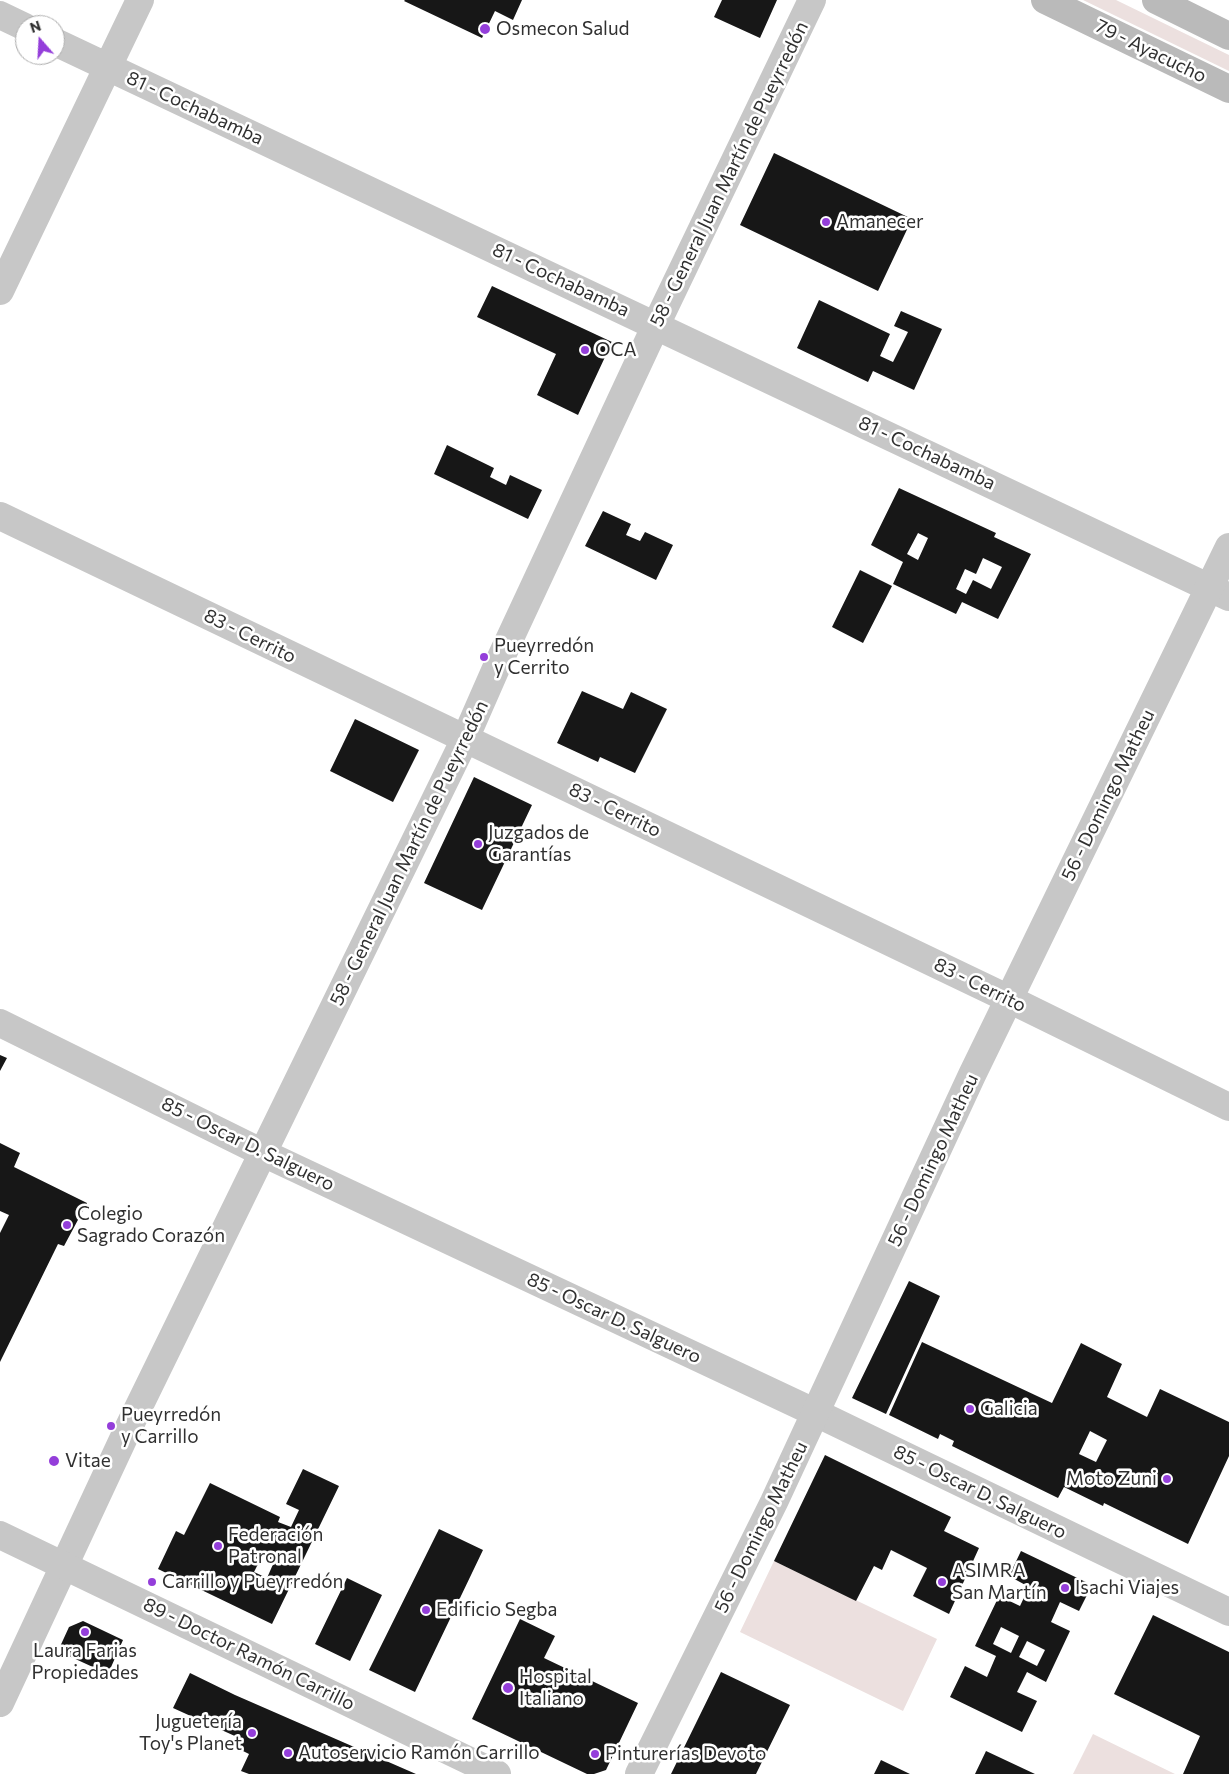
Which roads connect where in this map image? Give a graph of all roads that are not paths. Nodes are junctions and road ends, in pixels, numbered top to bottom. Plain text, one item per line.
1 (140, 0) edge
2 (812, 0) edge
3 (1045, 0) edge
4 (1156, 0) edge
5 (0, 16) edge
6 (15, 23) edge
7 (1229, 36) edge
8 (65, 47) edge
9 (108, 67) junction
10 (1229, 89) edge
11 (0, 291) edge
12 (656, 325) junction
13 (0, 516) edge
14 (1229, 547) edge
15 (1220, 592) edge
16 (465, 739) junction
17 (1009, 999) junction
18 (0, 1023) edge
19 (1229, 1107) edge
20 (263, 1153) junction
21 (816, 1414) junction
22 (0, 1535) edge
23 (64, 1565) junction
24 (1229, 1612) edge
25 (0, 1703) edge
26 (497, 1774) edge
27 (639, 1774) edge

1 - 9 street
2 - 12 street, 58 - General Juan Martín de Pueyrredón
3 - 10 main road, 79 - Ayacucho
4 - 7 main road
5 - 6 street
8 - 9 street, 81 - Cochabamba
9 - 11 street
9 - 12 street, 81 - Cochabamba
12 - 15 street, 81 - Cochabamba
12 - 16 street, 58 - General Juan Martín de Pueyrredón
13 - 16 street, 83 - Cerrito
14 - 15 street, 56 - Domingo Matheu
15 - 17 street, 56 - Domingo Matheu
16 - 17 street, 83 - Cerrito
16 - 20 street, 58 - General Juan Martín de Pueyrredón
17 - 19 street, 83 - Cerrito
17 - 21 street, 56 - Domingo Matheu
18 - 20 street, 85 - Oscar D. Salguero
20 - 21 street, 85 - Oscar D. Salguero
20 - 23 street, 58 - General Juan Martín de Pueyrredón
21 - 24 street, 85 - Oscar D. Salguero
21 - 27 street, 56 - Domingo Matheu
22 - 23 street, 89 - Doctor Ramón Carrillo
23 - 25 street, 58 - General Juan Martín de Pueyrredón
23 - 26 street, 89 - Doctor Ramón Carrillo

